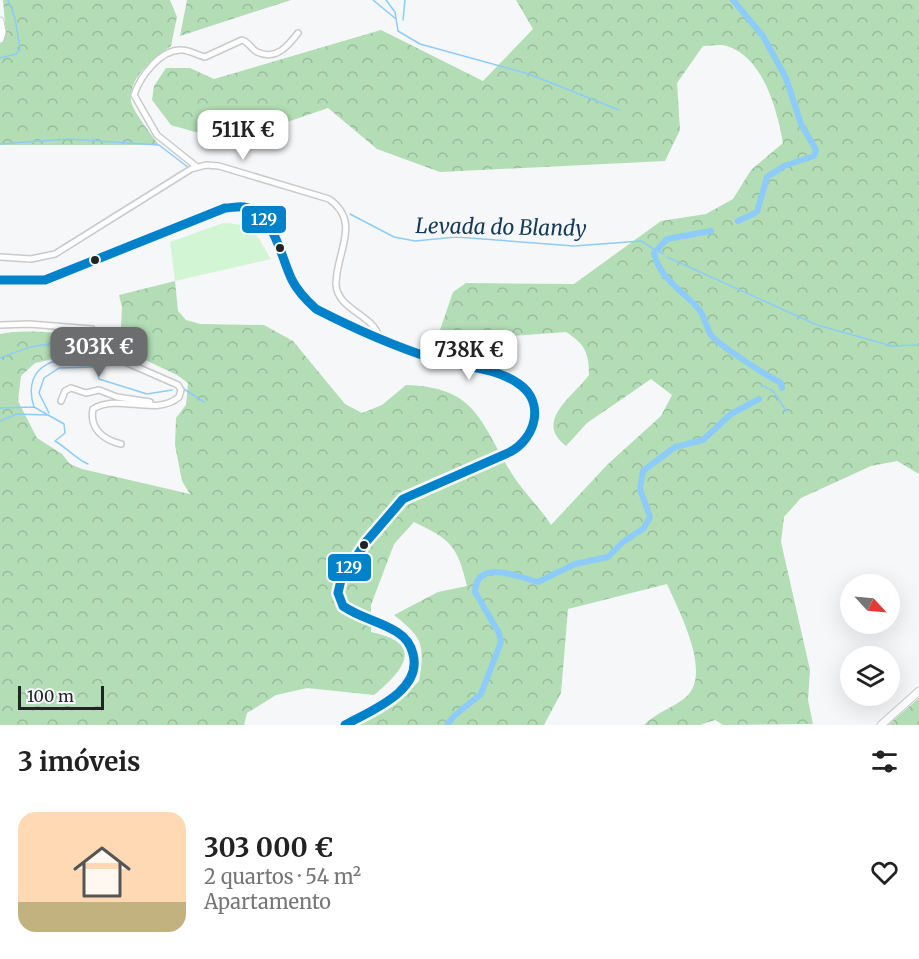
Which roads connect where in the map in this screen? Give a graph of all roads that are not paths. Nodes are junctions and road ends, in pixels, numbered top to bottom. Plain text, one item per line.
1 (0, 21) edge
2 (298, 33) dead end
3 (0, 39) edge
4 (197, 167) junction
5 (0, 257) edge
6 (0, 280) edge
7 (0, 325) edge
8 (379, 337) junction
9 (61, 401) dead end
10 (154, 404) junction
11 (122, 444) dead end
12 (919, 691) edge
13 (345, 725) edge
14 (881, 725) edge

1 - 3 main road
2 - 4 street
4 - 5 street
4 - 8 street
6 - 8 main road
7 - 10 street
8 - 13 main road
9 - 10 street
10 - 11 street
12 - 14 main road

